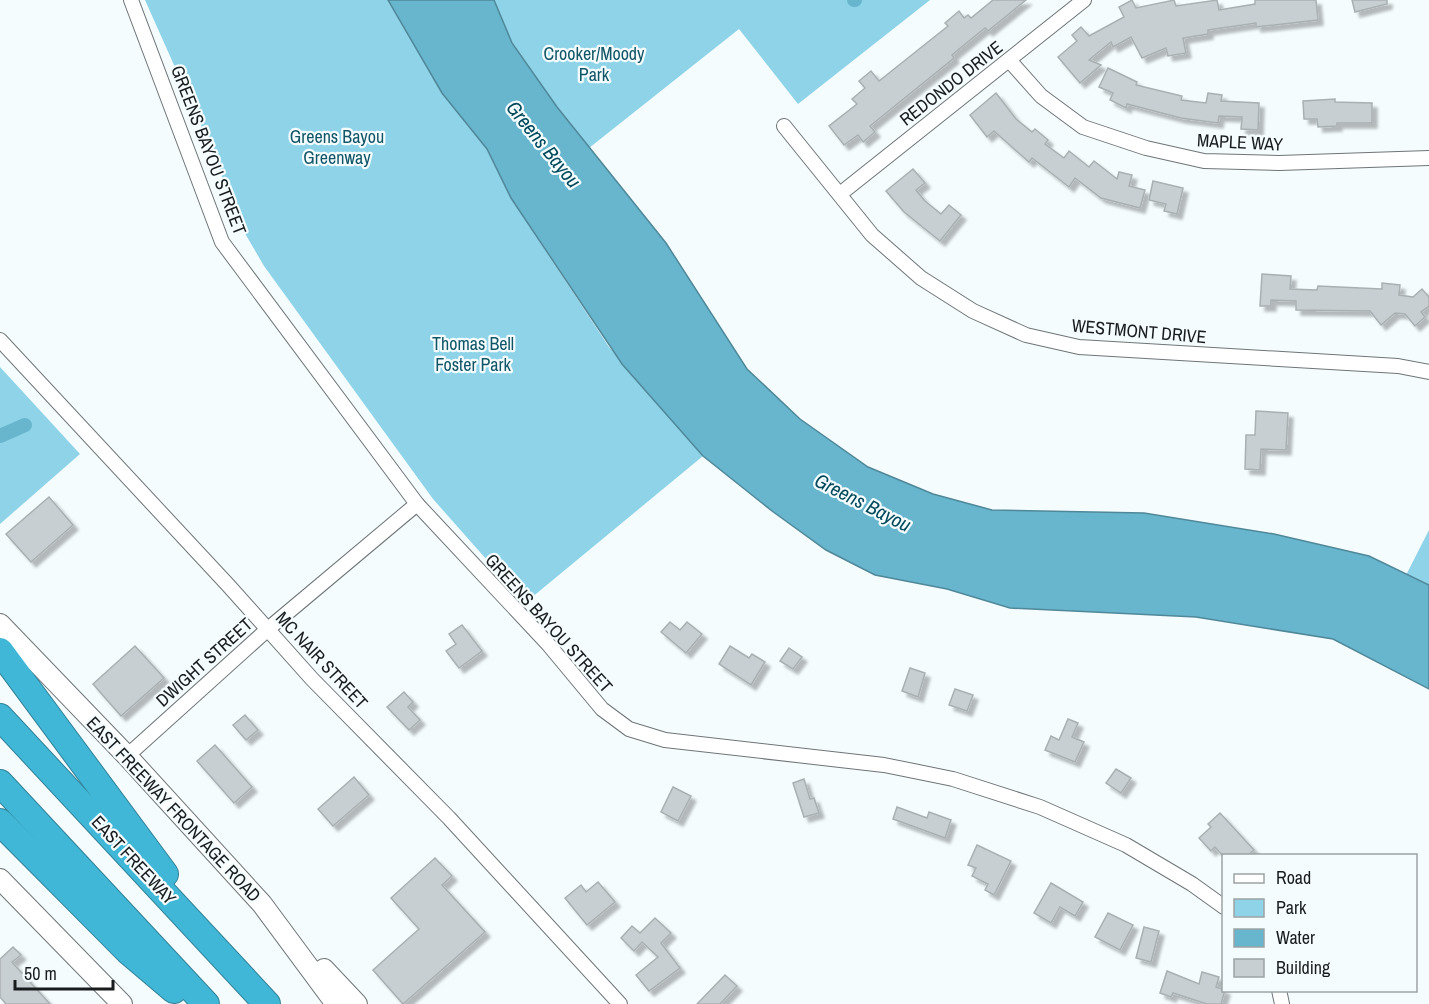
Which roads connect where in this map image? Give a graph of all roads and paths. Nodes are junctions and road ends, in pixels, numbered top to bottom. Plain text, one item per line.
1 (131, 0) edge
2 (1084, 0) edge
3 (1009, 60) junction
4 (784, 126) dead end
5 (1429, 158) edge
6 (840, 194) junction
7 (0, 340) edge
8 (1429, 372) edge
9 (417, 504) junction
10 (0, 624) edge
11 (268, 630) junction
12 (0, 651) edge
13 (0, 717) edge
14 (127, 756) junction
15 (0, 783) edge
16 (0, 822) edge
17 (0, 879) edge
18 (262, 904) junction
19 (1222, 906) edge
20 (222, 956) junction
21 (118, 1000) edge
22 (191, 1004) edge
23 (206, 1004) edge
24 (267, 1004) edge
25 (336, 1004) edge
26 (357, 1004) edge
27 (620, 1004) edge

1 - 9 street, GREENS BAYOU STREET
2 - 3 street, REDONDO DRIVE
3 - 5 street, MAPLE WAY
3 - 6 street, REDONDO DRIVE
4 - 6 street, WESTMONT DRIVE
6 - 8 street, WESTMONT DRIVE
7 - 11 street, MC NAIR STREET
9 - 11 street, DWIGHT STREET
9 - 19 street, GREENS BAYOU STREET
10 - 14 main road, EAST FREEWAY FRONTAGE ROAD
11 - 14 street, DWIGHT STREET
11 - 27 street, MC NAIR STREET
12 - 20 highway
13 - 20 highway, EAST FREEWAY
14 - 18 main road, EAST FREEWAY FRONTAGE ROAD
15 - 23 highway
16 - 22 highway
17 - 21 main road
18 - 25 main road, EAST FREEWAY FRONTAGE ROAD
18 - 26 main road
20 - 24 highway, EAST FREEWAY

